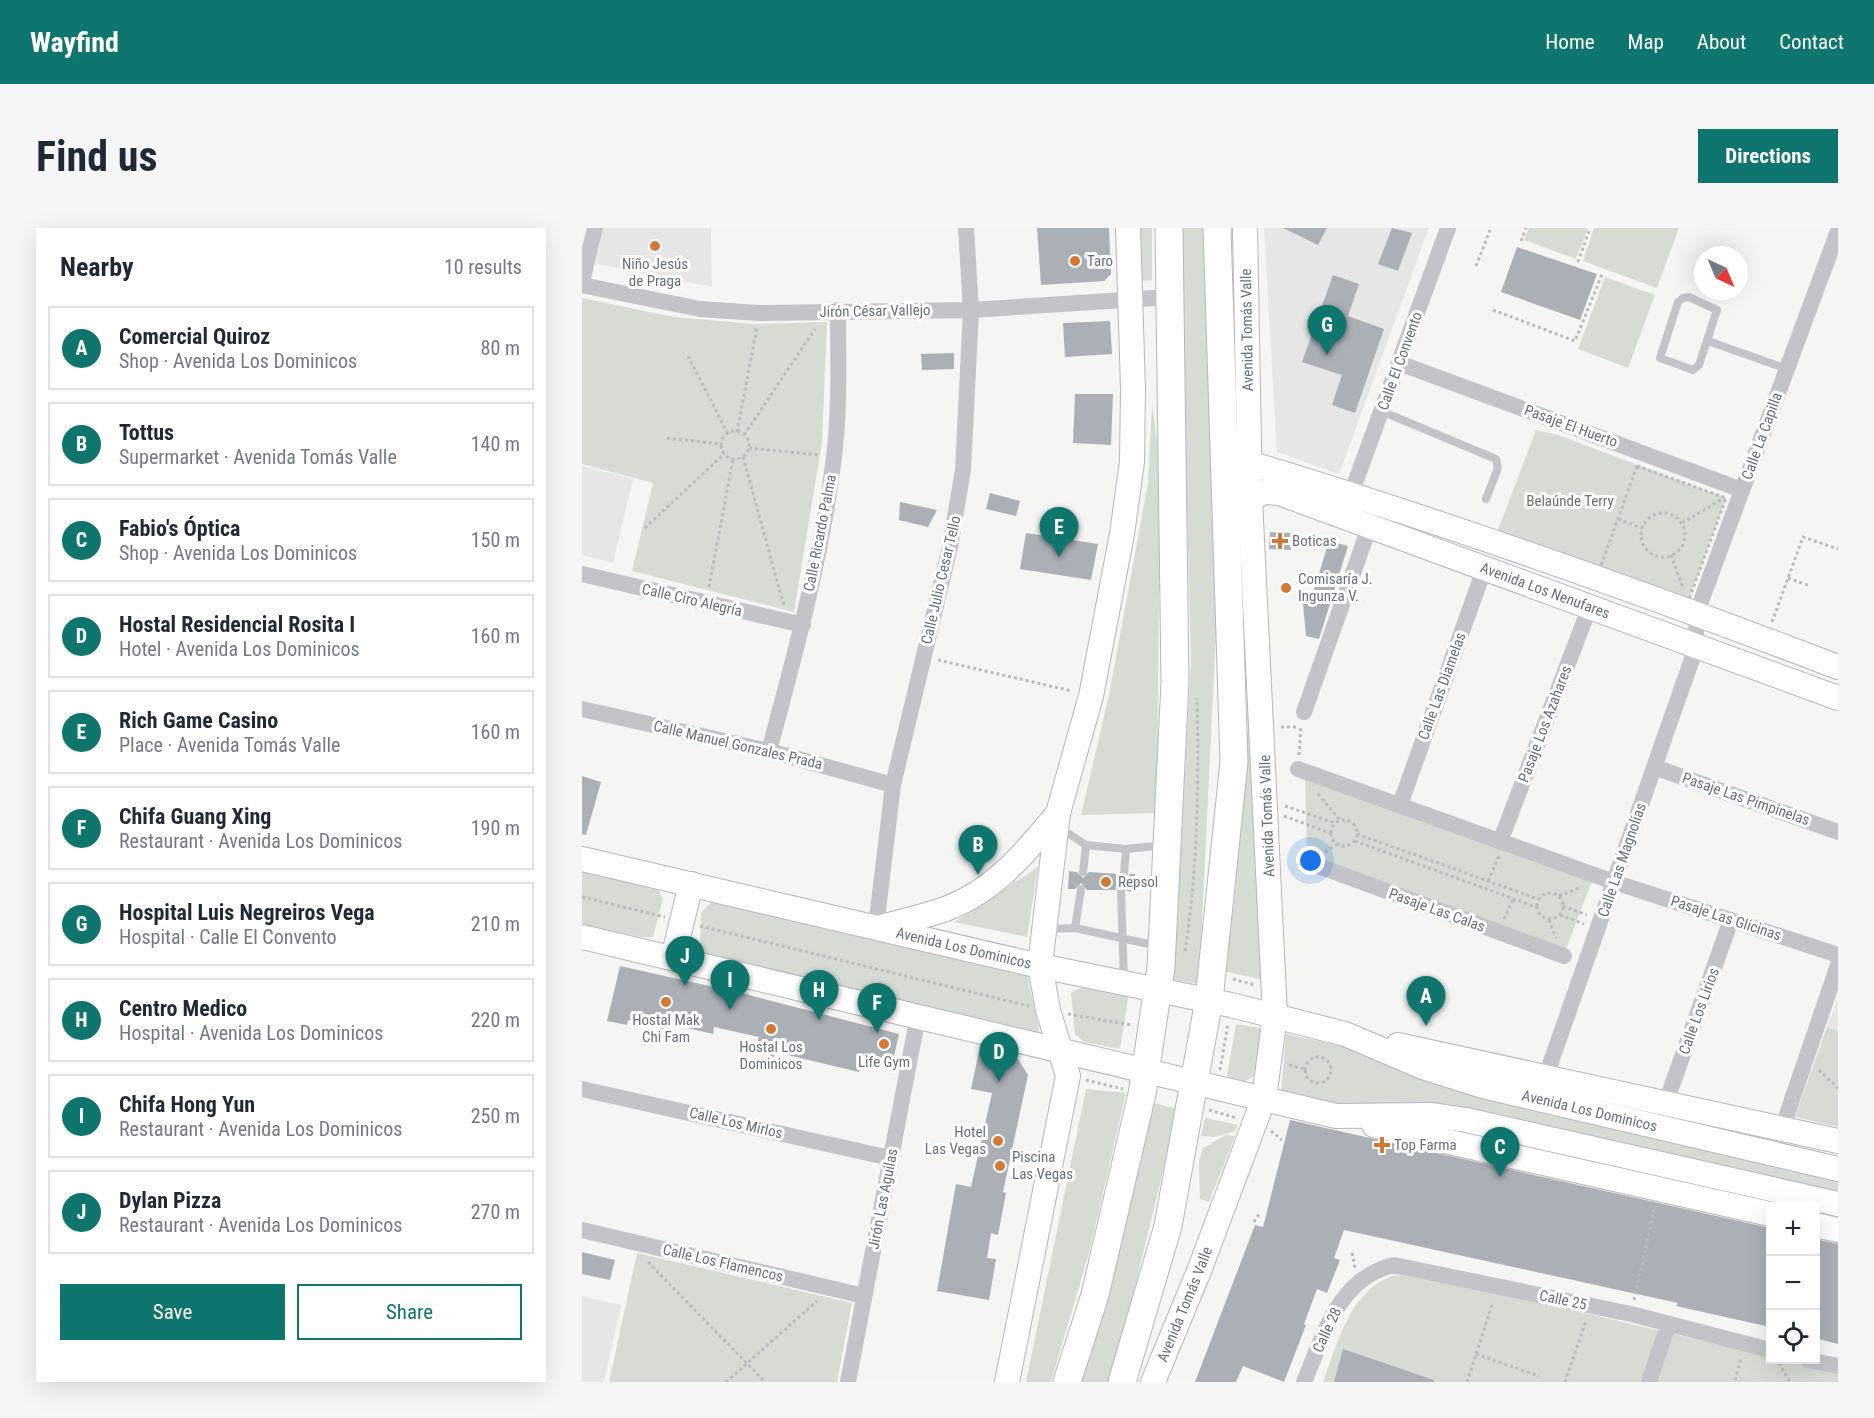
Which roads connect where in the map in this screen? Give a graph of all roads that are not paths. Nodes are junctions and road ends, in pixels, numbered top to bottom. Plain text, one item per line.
1 (595, 228) edge
2 (966, 228) edge
3 (1128, 228) edge
4 (1168, 228) edge
5 (1217, 228) edge
6 (1245, 228) edge
7 (1448, 228) edge
8 (1838, 231) edge
9 (582, 284) edge
10 (1170, 297) junction
11 (1130, 300) junction
12 (971, 310) junction
13 (833, 311) junction
14 (1708, 341) junction
15 (1399, 363) junction
16 (1787, 369) junction
17 (1382, 411) junction
18 (1249, 463) junction
19 (1742, 490) junction
20 (1351, 494) junction
21 (1250, 499) junction
22 (1486, 499) dead end
23 (1370, 525) junction
24 (1485, 567) junction
25 (582, 574) edge
26 (1590, 606) junction
27 (1692, 608) junction
28 (796, 624) junction
29 (1693, 644) junction
30 (1838, 667) edge
31 (1838, 698) edge
32 (582, 709) edge
33 (1304, 712) road end
34 (769, 751) junction
35 (1654, 767) junction
36 (1298, 769) road end
37 (893, 785) junction
38 (1400, 806) junction
39 (1057, 820) junction
40 (1838, 831) edge
41 (1502, 842) junction
42 (1168, 844) junction
43 (1086, 845) junction
44 (1126, 849) junction
45 (582, 859) edge
46 (1310, 863) dead end
47 (1083, 872) dead end
48 (1124, 874) dead end
49 (1614, 882) junction
50 (691, 884) junction
51 (1081, 890) dead end
52 (1121, 890) dead end
53 (1731, 920) junction
54 (878, 928) junction
55 (1075, 928) junction
56 (1044, 929) junction
57 (582, 937) edge
58 (1121, 940) junction
59 (1162, 947) junction
60 (1838, 955) edge
61 (1564, 956) dead end
62 (673, 958) junction
63 (1040, 965) junction
64 (1838, 965) edge
65 (1124, 981) junction
66 (1158, 989) junction
67 (1209, 1000) junction
68 (918, 1016) junction
69 (1275, 1016) junction
70 (1345, 1034) junction
71 (1060, 1050) junction
72 (1147, 1071) junction
73 (1546, 1076) junction
74 (1206, 1080) junction
75 (582, 1089) edge
76 (1263, 1098) junction
77 (1666, 1102) junction
78 (1336, 1116) junction
79 (1782, 1129) junction
80 (1838, 1141) edge
81 (890, 1158) junction
82 (1838, 1169) edge
83 (1838, 1204) edge
84 (1766, 1213) edge
85 (1820, 1226) edge
86 (582, 1230) edge
87 (1838, 1230) edge
88 (1359, 1282) joint
89 (864, 1296) junction
90 (1668, 1324) junction
91 (1766, 1353) edge
92 (1820, 1362) edge
93 (1838, 1366) edge
94 (848, 1382) edge
95 (1007, 1382) edge
96 (1067, 1382) edge
97 (1122, 1382) edge
98 (1153, 1382) edge
99 (1304, 1382) edge
100 (1649, 1382) edge

1 - 9 street
2 - 12 street, Calle Julio Cesar Tello
3 - 11 main road
4 - 10 main road
5 - 67 main road, Avenida Tomás Valle
6 - 18 main road, Avenida Tomás Valle
7 - 15 street, Calle El Convento
8 - 16 street, Calle La Capilla
9 - 13 street, Jirón César Vallejo
10 - 11 street, Jirón César Vallejo
10 - 42 main road
11 - 12 street, Jirón César Vallejo
11 - 39 main road
12 - 13 street, Jirón César Vallejo
12 - 37 street, Calle Julio Cesar Tello
13 - 28 street, Calle Ricardo Palma
14 - 14 lane
14 - 16 lane
15 - 17 street, Calle El Convento
15 - 19 street, Pasaje El Huerto
16 - 19 street, Calle La Capilla
17 - 20 street, Calle El Convento
17 - 22 lane
18 - 20 main road, Avenida Los Nenufares
18 - 21 main road, Avenida Tomás Valle
19 - 27 street, Calle La Capilla
20 - 27 main road, Avenida Los Nenufares
21 - 23 main road, Avenida Los Nenufares
21 - 69 main road, Avenida Tomás Valle
23 - 24 main road, Avenida Los Nenufares
23 - 33 street
24 - 26 main road, Avenida Los Nenufares
24 - 38 street, Calle Las Diamelas
25 - 28 street, Calle Ciro Alegría
26 - 29 main road, Avenida Los Nenufares
26 - 41 street, Pasaje Los Azahares
27 - 29 street, Calle La Capilla
27 - 30 main road, Avenida Los Nenufares
28 - 34 street, Calle Ricardo Palma
29 - 31 main road, Avenida Los Nenufares
29 - 35 street, Calle Las Magnolias
32 - 34 street, Calle Manuel Gonzales Prada
34 - 37 street, Calle Manuel Gonzales Prada
35 - 40 street, Pasaje Las Pimpinelas
35 - 49 street, Calle Las Magnolias
36 - 38 street, Pasaje Las Glicinas
37 - 54 street, Calle Julio Cesar Tello
38 - 41 street, Pasaje Las Glicinas
39 - 43 lane
39 - 54 main road
39 - 56 main road
41 - 49 street, Pasaje Las Glicinas
42 - 44 lane
42 - 59 main road
43 - 44 lane
43 - 47 lane
44 - 48 lane
45 - 50 main road, Avenida Los Dominicos
46 - 61 street, Pasaje Las Calas
49 - 53 street, Pasaje Las Glicinas
49 - 73 street, Calle Las Magnolias
50 - 54 main road, Avenida Los Dominicos
50 - 62 main road
51 - 55 lane
52 - 58 lane
53 - 60 street, Pasaje Las Glicinas
53 - 77 street, Calle Los Lirios
54 - 63 main road, Avenida Los Dominicos
55 - 56 lane
55 - 58 lane
56 - 63 main road
57 - 62 main road
58 - 59 lane
58 - 65 lane
59 - 66 main road
62 - 68 main road
63 - 65 main road, Avenida Los Dominicos
63 - 71 main road
64 - 79 street
65 - 66 main road, Avenida Los Dominicos
66 - 67 main road, Avenida Los Dominicos
66 - 72 main road
67 - 69 main road, Avenida Los Dominicos
67 - 74 main road, Avenida Tomás Valle
68 - 71 main road
68 - 81 street, Jirón Las Aguilas
69 - 70 main road, Avenida Los Dominicos
69 - 76 main road, Avenida Tomás Valle
70 - 73 main road, Avenida Los Dominicos
70 - 82 main road, Avenida Los Dominicos
71 - 72 main road
71 - 95 main road
72 - 74 main road
72 - 96 main road
73 - 77 main road, Avenida Los Dominicos
74 - 76 main road
74 - 97 main road, Avenida Tomás Valle
75 - 81 street, Calle Los Mirlos
76 - 78 main road
76 - 98 main road, Avenida Tomás Valle
77 - 79 main road, Avenida Los Dominicos
78 - 83 main road
78 - 84 main road
79 - 80 main road, Avenida Los Dominicos
81 - 89 street, Jirón Las Aguilas
85 - 87 main road
86 - 89 street, Calle Los Flamencos
88 - 90 street, Calle 25
88 - 99 street, Calle 28
89 - 94 street, Jirón Las Aguilas
90 - 91 street, Calle 25
90 - 100 street
92 - 93 street

